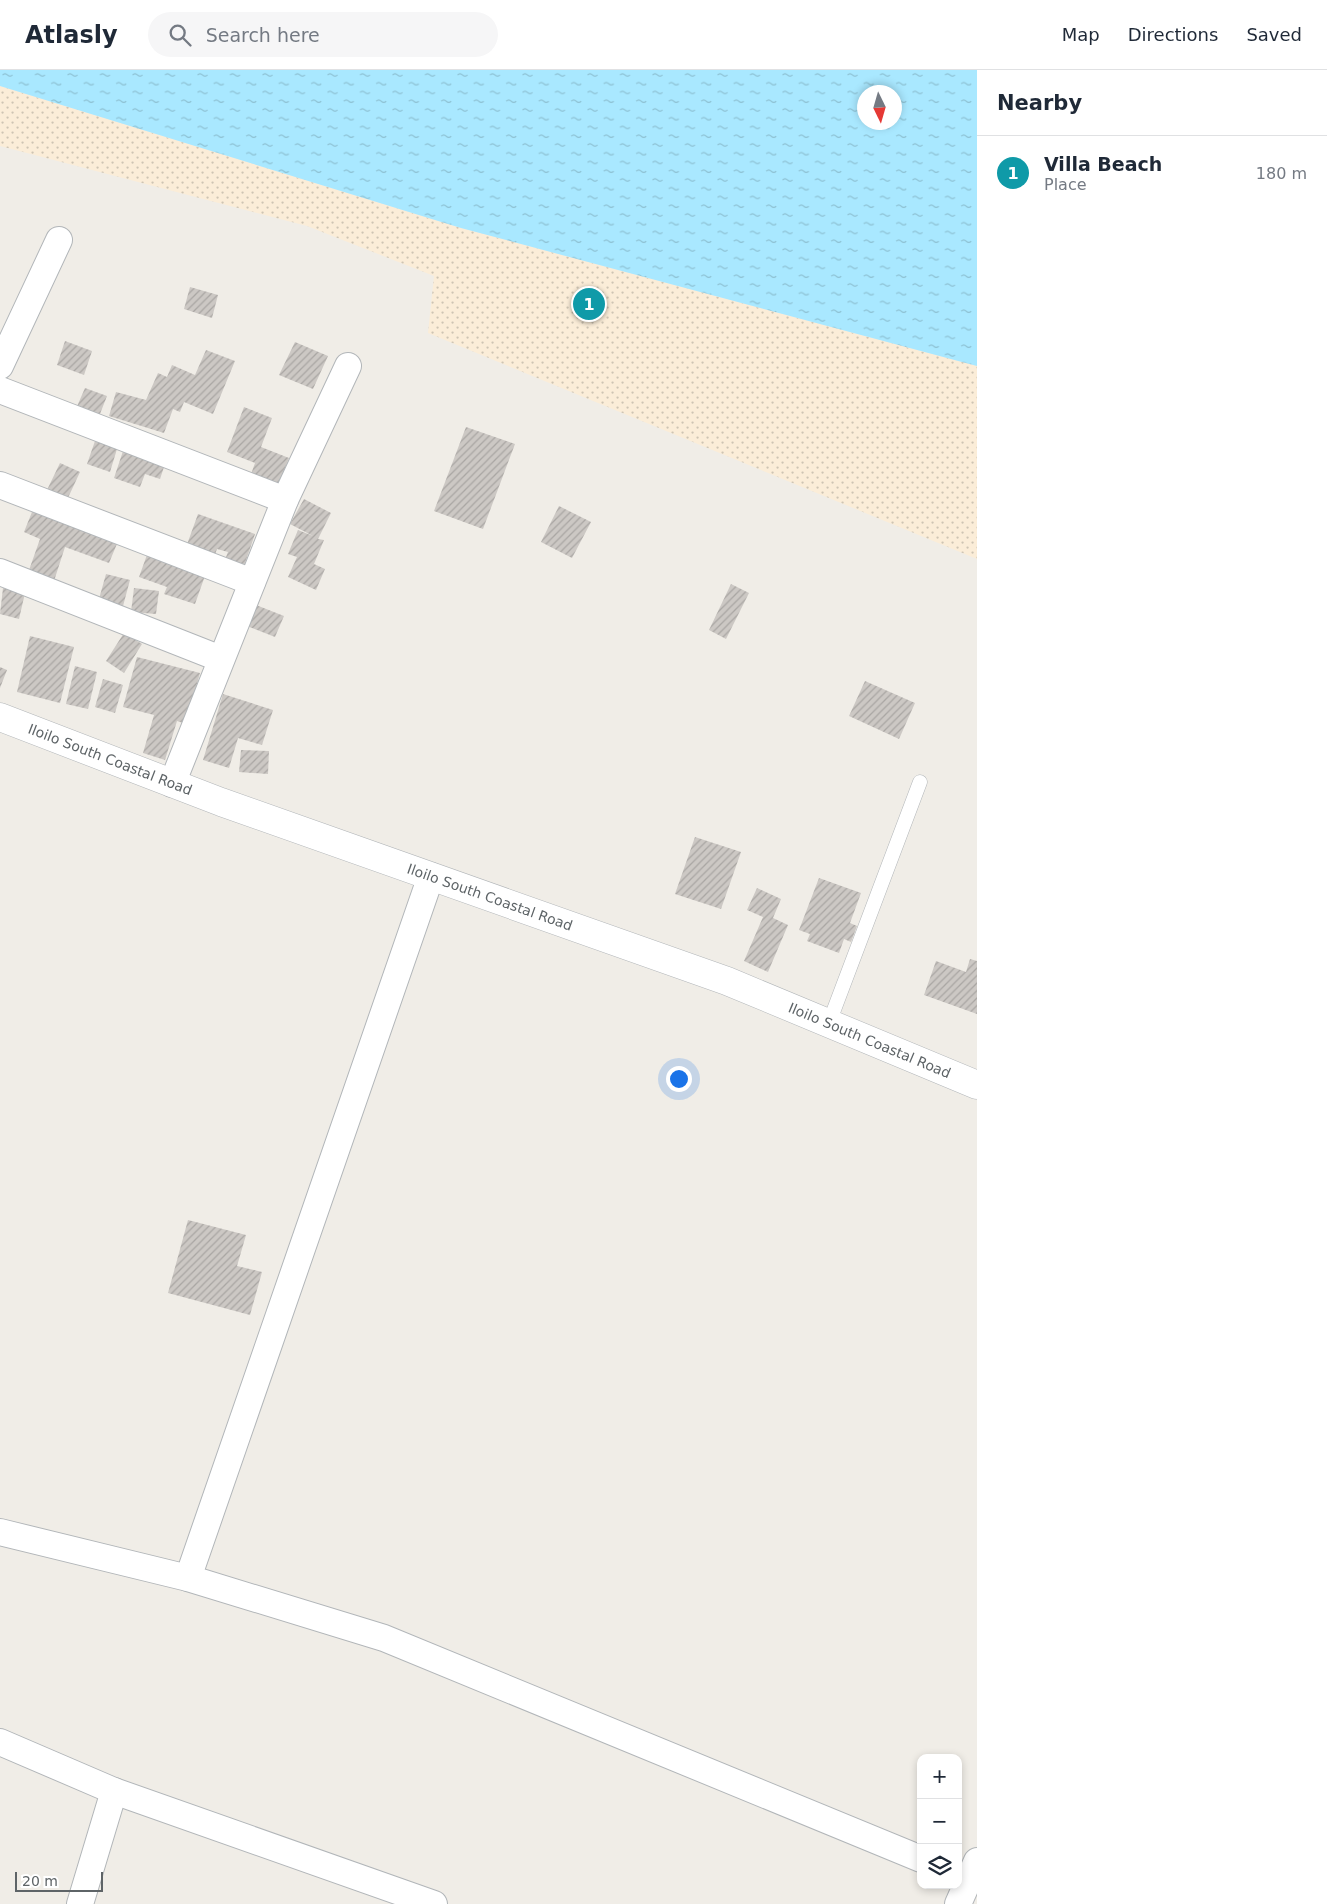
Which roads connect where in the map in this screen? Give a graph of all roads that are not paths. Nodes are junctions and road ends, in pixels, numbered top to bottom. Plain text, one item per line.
1 (59, 240) dead end
2 (0, 366) edge
3 (348, 366) dead end
4 (0, 390) edge
5 (0, 485) edge
6 (285, 500) junction
7 (0, 572) edge
8 (252, 582) junction
9 (222, 658) junction
10 (0, 717) edge
11 (920, 782) dead end
12 (172, 784) junction
13 (431, 876) junction
14 (829, 1023) junction
15 (977, 1085) edge
16 (0, 1532) edge
17 (188, 1578) junction
18 (0, 1742) edge
19 (114, 1791) junction
20 (917, 1857) edge
21 (968, 1871) edge
22 (80, 1904) edge
23 (434, 1904) edge
24 (958, 1904) edge

1 - 2 street
3 - 6 street
4 - 6 street
5 - 8 street
6 - 8 street
7 - 9 street
8 - 9 street
9 - 12 street
10 - 12 street, Iloilo South Coastal Road
11 - 14 lane
12 - 13 street, Iloilo South Coastal Road
13 - 14 street, Iloilo South Coastal Road
13 - 17 street
14 - 15 street, Iloilo South Coastal Road
16 - 17 street
17 - 20 street
18 - 19 street
19 - 22 street
19 - 23 street
21 - 24 street

